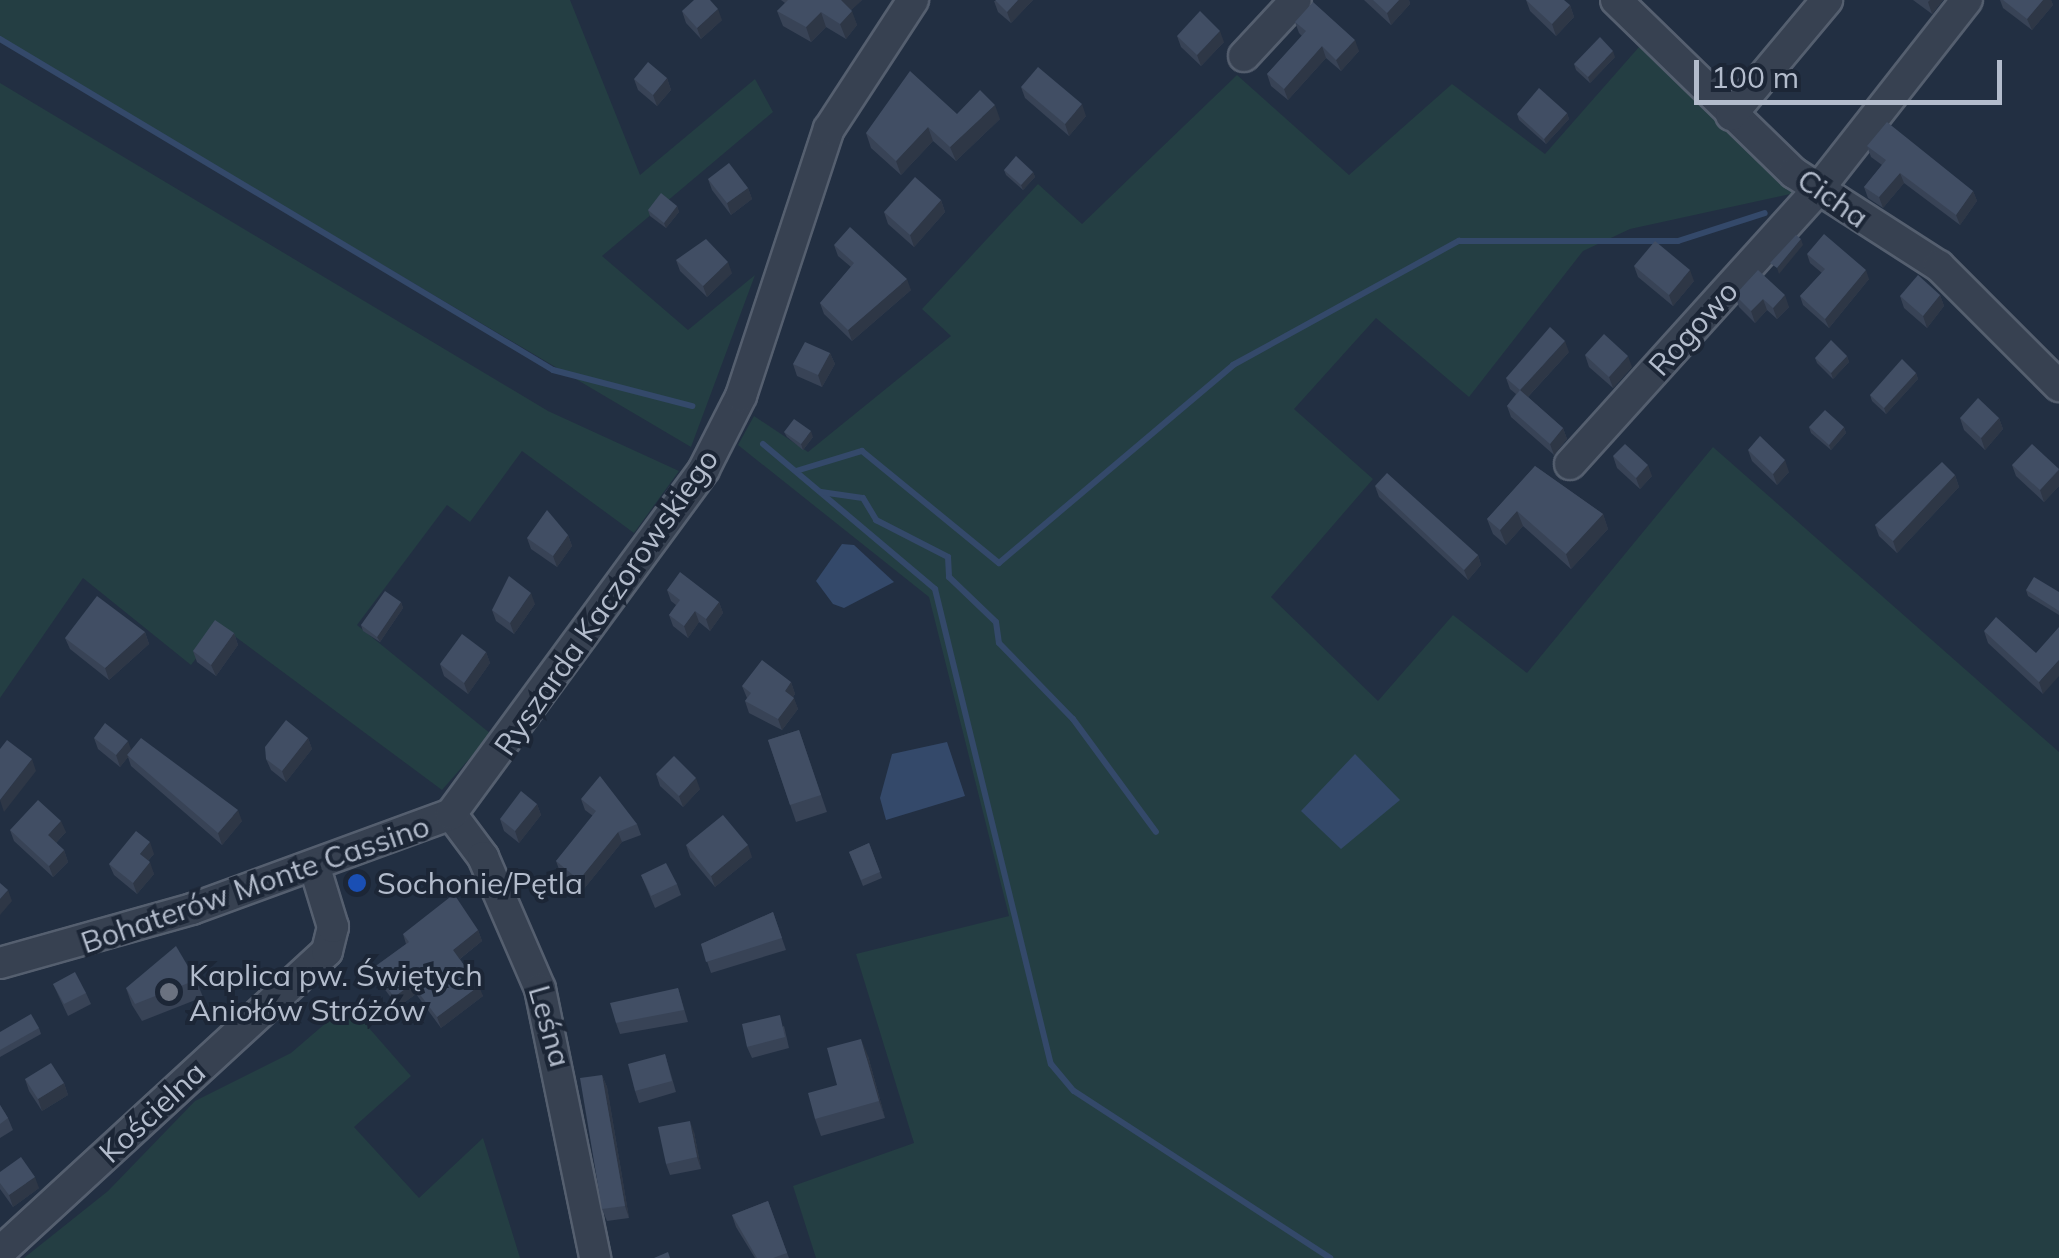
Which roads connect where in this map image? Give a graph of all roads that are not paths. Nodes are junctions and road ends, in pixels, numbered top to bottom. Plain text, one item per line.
1 (914, 0) edge
2 (1296, 0) edge
3 (1616, 0) edge
4 (1827, 0) edge
5 (1966, 0) edge
6 (1244, 56) dead end
7 (1732, 115) junction
8 (1816, 192) junction
9 (2059, 386) edge
10 (1570, 464) dead end
11 (451, 814) junction
12 (315, 868) junction
13 (0, 963) edge
14 (0, 1252) edge
15 (595, 1258) edge

1 - 11 street, Ryszarda Kaczorowskiego
2 - 6 street
3 - 7 street, Cicha
4 - 7 street
5 - 8 street, Rogowo
7 - 8 street, Cicha
8 - 9 street, Cicha
8 - 10 street, Rogowo
11 - 12 street, Bohaterów Monte Cassino
11 - 15 street, Leśna
12 - 13 street, Bohaterów Monte Cassino
12 - 14 street, Kościelna

